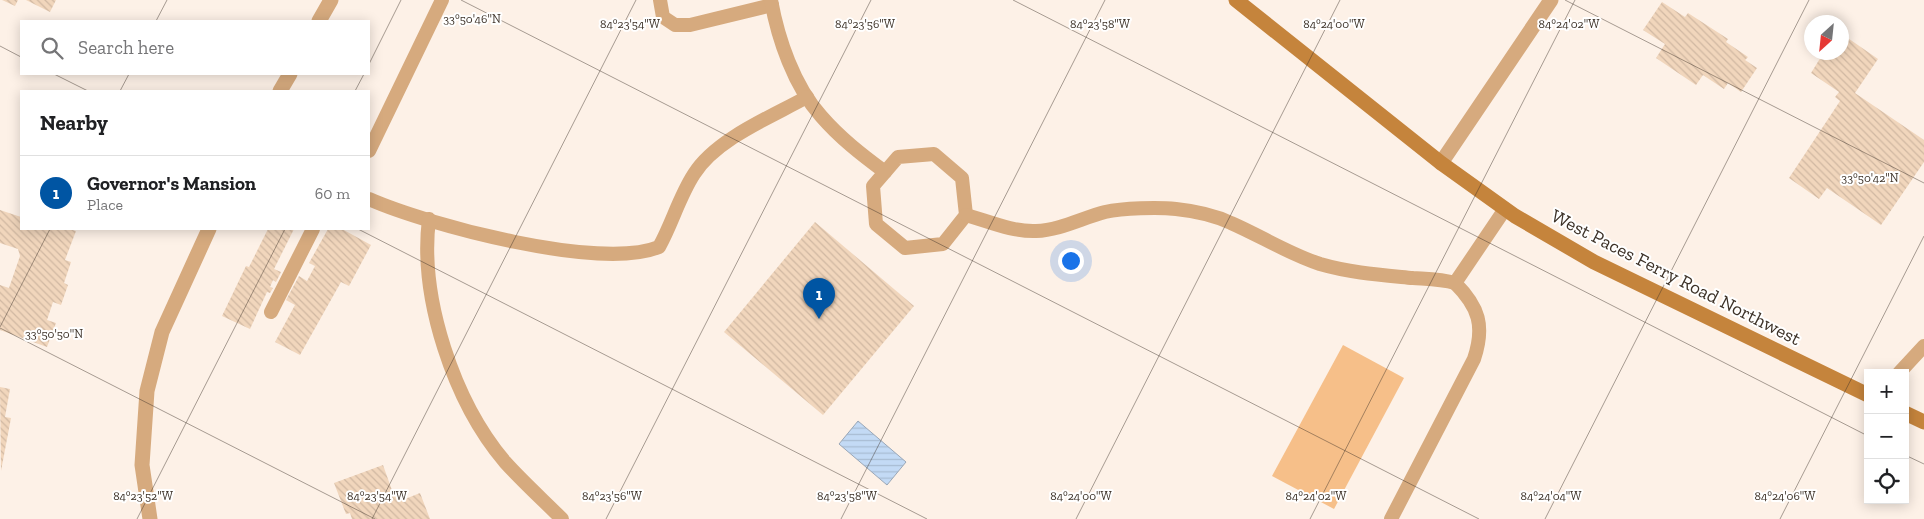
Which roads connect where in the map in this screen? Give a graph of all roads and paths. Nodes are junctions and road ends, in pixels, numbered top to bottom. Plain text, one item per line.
1 (331, 0) edge
2 (442, 0) edge
3 (660, 0) edge
4 (1236, 0) edge
5 (1551, 0) edge
6 (772, 3) edge
7 (320, 20) edge
8 (289, 75) edge
9 (281, 90) edge
10 (807, 97) junction
11 (370, 149) edge
12 (1441, 163) junction
13 (885, 172) junction
14 (370, 199) edge
15 (1505, 209) junction
16 (966, 215) junction
17 (429, 219) junction
18 (209, 230) edge
19 (312, 230) edge
20 (1455, 282) junction
21 (271, 312) dead end
22 (1924, 346) edge
23 (1903, 369) edge
24 (1864, 393) edge
25 (1907, 414) edge
26 (1924, 422) edge
27 (150, 519) edge
28 (562, 519) edge
29 (1391, 519) edge

1 - 7 street
2 - 11 lane
3 - 6 lane
4 - 12 main road, West Paces Ferry Road Northwest
5 - 12 street
6 - 10 lane
8 - 9 street
10 - 13 lane
10 - 17 lane
12 - 15 main road, West Paces Ferry Road Northwest
13 - 16 lane
13 - 16 lane
14 - 17 lane
15 - 20 lane
15 - 24 main road, West Paces Ferry Road Northwest
16 - 20 lane
17 - 28 lane
18 - 27 street
19 - 21 lane
20 - 29 lane
22 - 23 lane
25 - 26 main road

